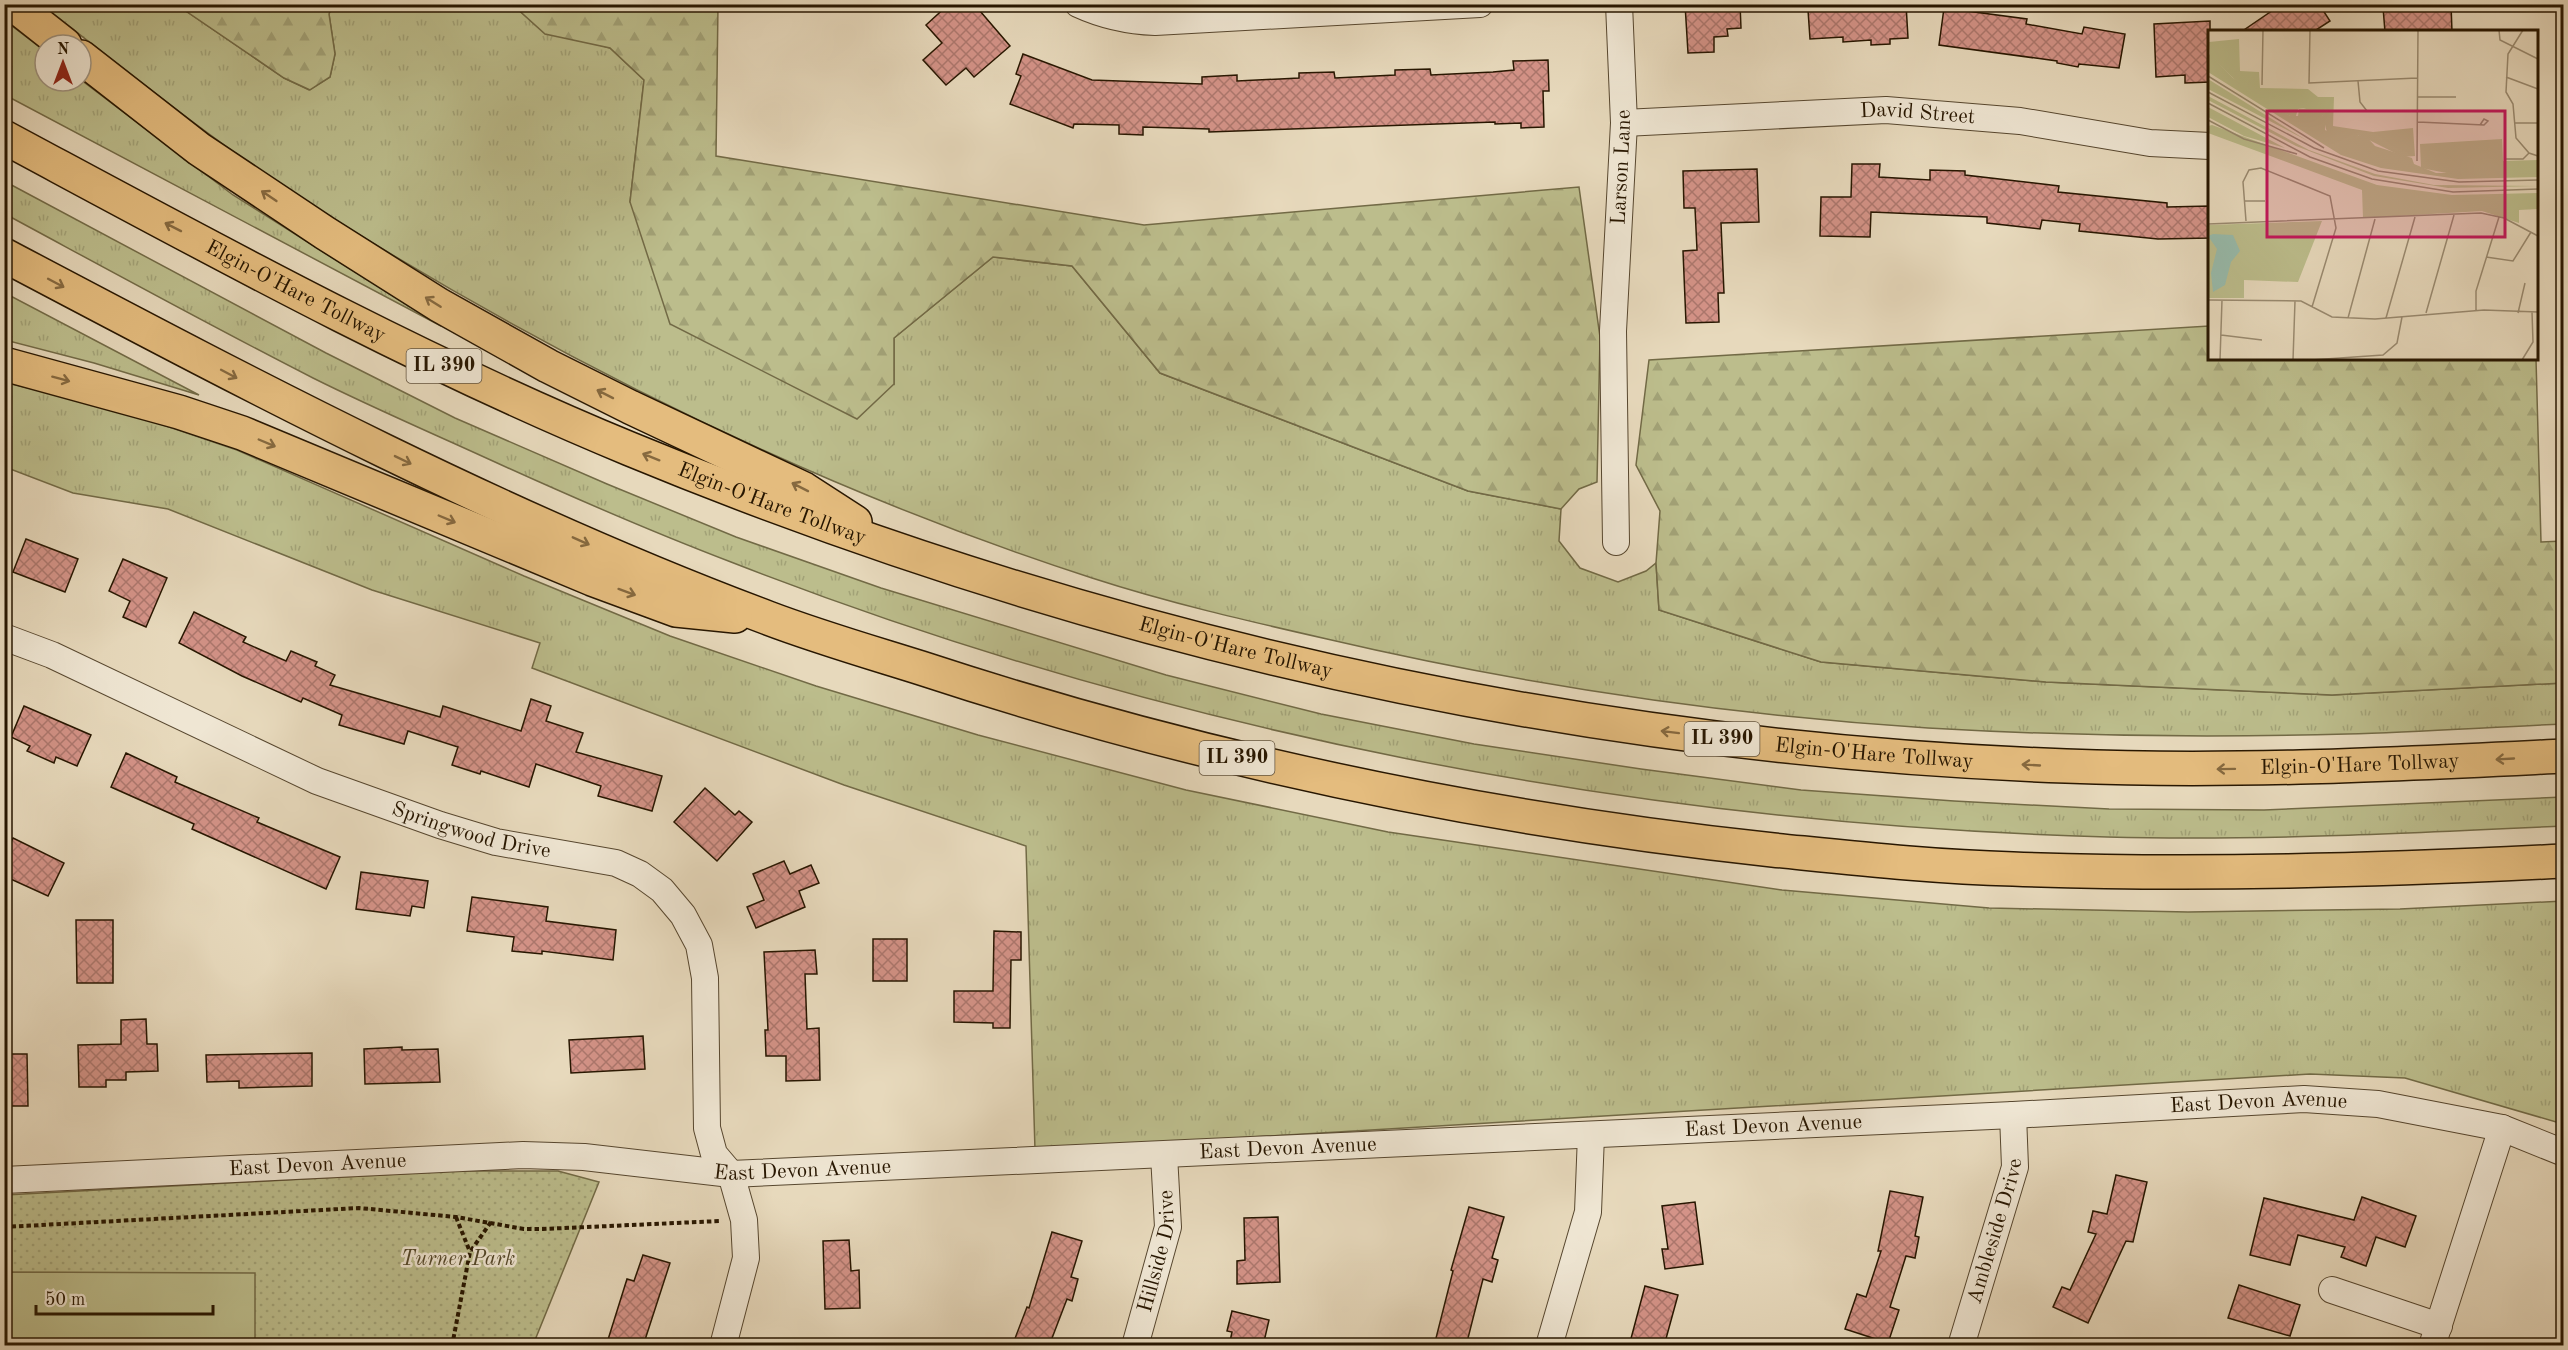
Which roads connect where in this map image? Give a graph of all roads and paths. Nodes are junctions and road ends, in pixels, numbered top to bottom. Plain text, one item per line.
1 (13, 4) edge
2 (1078, 4) edge
3 (1480, 4) edge
4 (1619, 4) edge
5 (50, 33) edge
6 (93, 66) edge
7 (1624, 123) junction
8 (4, 137) edge
9 (2208, 146) edge
10 (4, 255) edge
11 (4, 364) edge
12 (1616, 542) dead end
13 (902, 552) junction
14 (771, 619) junction
15 (4, 638) edge
16 (2564, 756) edge
17 (2564, 861) edge
18 (2013, 1115) junction
19 (2502, 1128) junction
20 (1591, 1135) junction
21 (2564, 1152) edge
22 (1164, 1155) junction
23 (731, 1174) junction
24 (4, 1180) edge
25 (456, 1217) junction
26 (744, 1220) junction
27 (491, 1222) junction
28 (4, 1227) edge
29 (470, 1252) junction
30 (2332, 1290) dead end
31 (2436, 1336) edge
32 (452, 1346) edge
33 (723, 1346) edge
34 (1135, 1346) edge
35 (1549, 1346) edge
36 (1961, 1346) edge

1 - 5 highway
2 - 3 street
4 - 7 street, Larson Lane
13 -> 6 highway
7 - 9 street, David Street
7 - 12 street, Larson Lane
13 -> 8 highway, Elgin-O'Hare Tollway / IL 390
10 -> 14 highway, IL 390
11 -> 14 highway
16 -> 13 highway, Elgin-O'Hare Tollway / IL 390
14 - 17 highway, IL 390
15 - 23 street, Springwood Drive
18 - 19 street, East Devon Avenue
18 - 20 street, East Devon Avenue
18 - 36 street, Ambleside Drive
19 - 21 street, East Devon Avenue
19 - 31 street
20 - 22 street, East Devon Avenue
20 - 35 street
22 - 23 street, East Devon Avenue
22 - 34 street, Hillside Drive
23 - 24 street, East Devon Avenue
23 - 26 street
25 - 27 path
25 - 28 path
25 - 29 path
26 - 27 path
26 - 33 street
27 - 29 path
29 - 32 path
30 - 31 street

